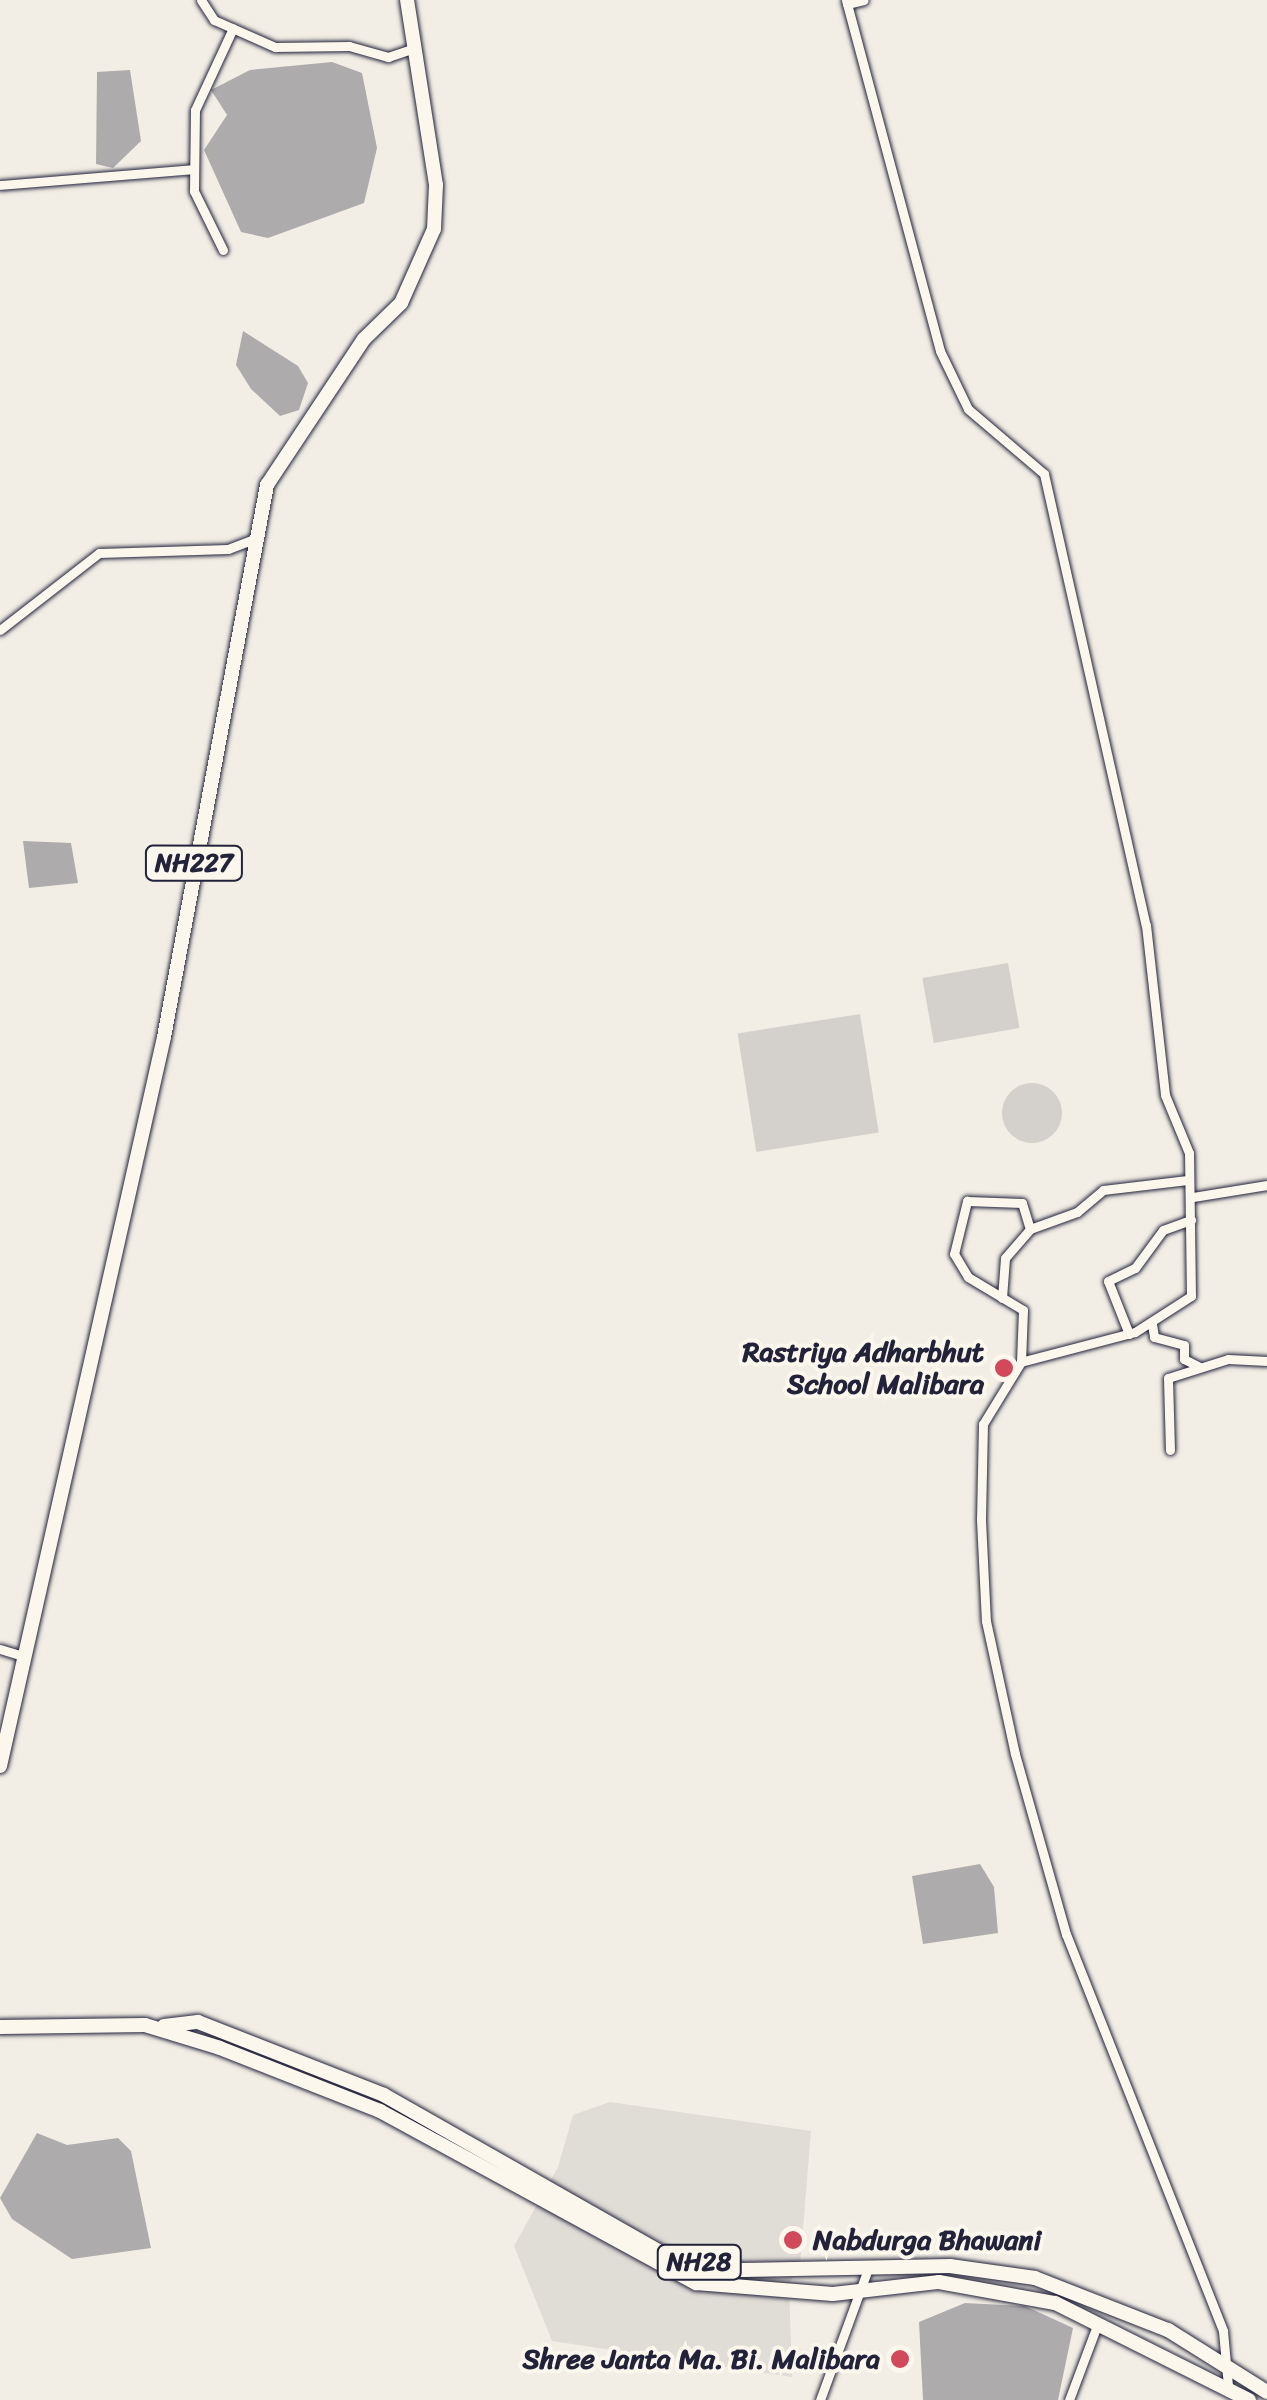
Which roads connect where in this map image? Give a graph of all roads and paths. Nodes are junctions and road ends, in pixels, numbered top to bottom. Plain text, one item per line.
1 (201, 0) edge
2 (407, 0) edge
3 (864, 0) edge
4 (846, 2) edge
5 (233, 28) junction
6 (414, 48) junction
7 (193, 169) junction
8 (0, 184) edge
9 (224, 250) dead end
10 (256, 538) junction
11 (0, 630) edge
12 (1187, 1180) junction
13 (1267, 1185) edge
14 (1193, 1197) junction
15 (1191, 1220) junction
16 (1030, 1229) junction
17 (1002, 1298) junction
18 (1152, 1324) junction
19 (1129, 1334) junction
20 (1267, 1361) edge
21 (1021, 1362) junction
22 (1209, 1366) junction
23 (1170, 1450) dead end
24 (0, 1649) edge
25 (31, 1658) junction
26 (1, 1759) edge
27 (0, 2026) edge
28 (158, 2027) junction
29 (321, 2066) junction
30 (313, 2082) junction
31 (590, 2221) junction
32 (865, 2282) junction
33 (1131, 2315) junction
34 (1098, 2323) junction
35 (1126, 2332) junction
36 (1230, 2378) junction
37 (1267, 2392) edge
38 (820, 2400) edge
39 (1070, 2400) edge
40 (1249, 2400) edge

1 - 5 street
2 - 6 highway, NH227
3 - 4 street
4 - 12 street
5 - 6 street
5 - 7 street
6 - 10 highway, NH227
7 - 8 street
7 - 9 street
10 - 11 street
10 - 25 highway, NH227
12 - 14 street
12 - 16 street
13 - 14 street
14 - 15 street
15 - 18 street
15 - 19 street
16 - 17 street
16 - 17 street
17 - 21 street
18 - 19 street
18 - 22 street
19 - 21 street
20 - 22 street
21 - 36 street
22 - 23 street
24 - 25 street
25 - 26 highway, NH227
27 - 28 highway, NH28
28 - 29 highway, NH28
28 - 30 highway, NH28
29 - 30 highway
29 - 31 highway, NH28
30 - 31 highway, NH28
31 - 32 highway, NH28
31 - 32 highway, NH28
32 - 33 highway, NH28
32 - 34 highway, NH28
32 - 38 street
33 - 35 highway
33 - 36 highway, NH28
34 - 35 highway, NH28
34 - 39 street
35 - 36 highway, NH28
36 - 37 highway, NH28
36 - 40 highway, NH28

